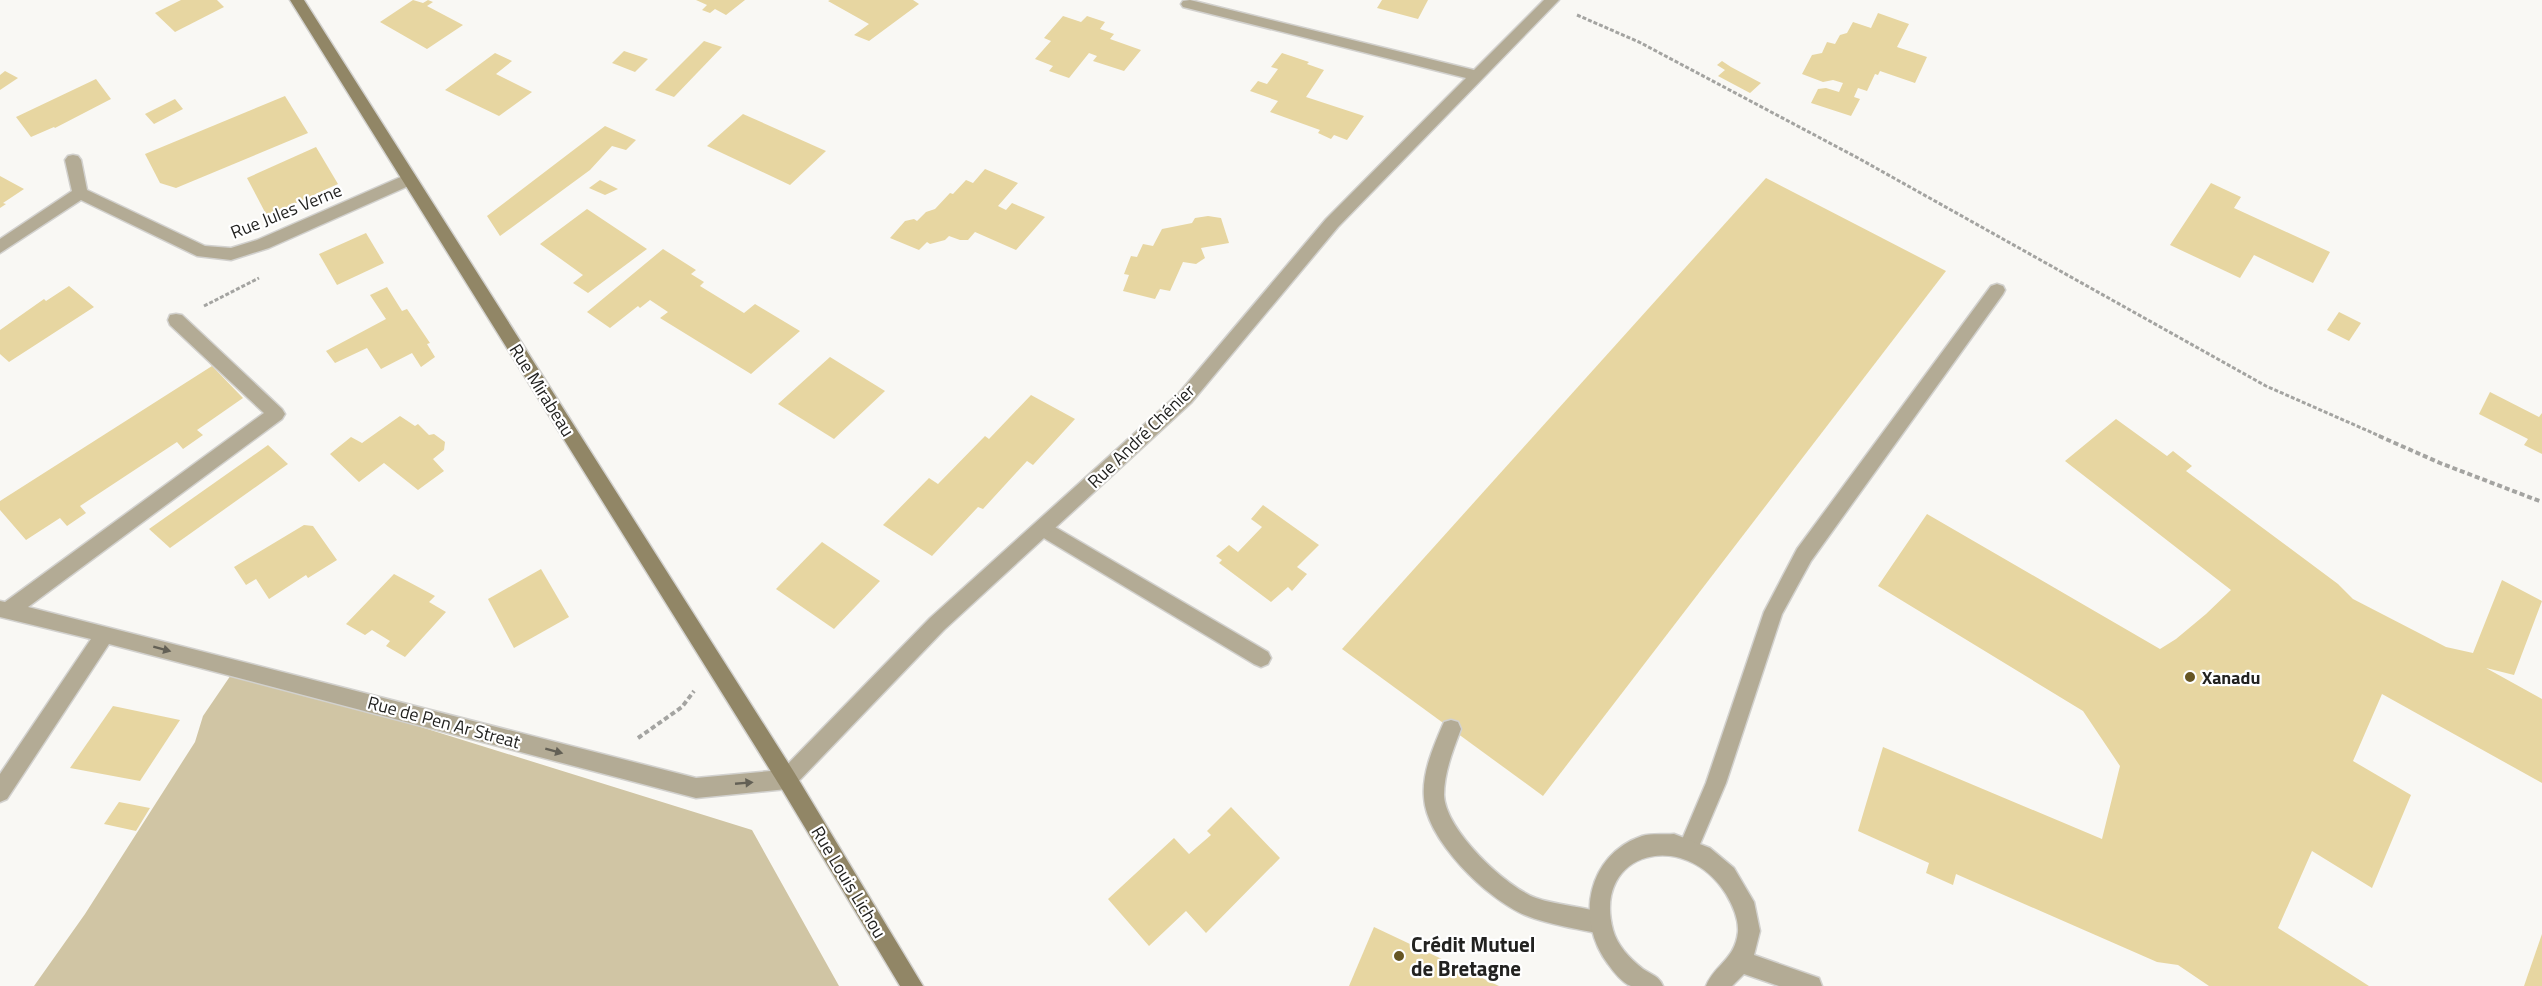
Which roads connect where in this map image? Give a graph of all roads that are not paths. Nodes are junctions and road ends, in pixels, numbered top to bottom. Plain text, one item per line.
1 (297, 0) edge
2 (1551, 1) edge
3 (1188, 4) dead end
4 (1478, 76) junction
5 (74, 160) dead end
6 (408, 180) junction
7 (80, 193) junction
8 (0, 247) edge
9 (1997, 290) dead end
10 (176, 320) dead end
11 (1043, 528) junction
12 (5, 610) edge
13 (105, 634) junction
14 (1261, 658) dead end
15 (1451, 729) dead end
16 (786, 779) junction
17 (0, 792) edge
18 (1688, 849) junction
19 (1600, 923) junction
20 (1742, 962) junction
21 (1646, 985) edge
22 (912, 986) edge
23 (1717, 986) edge
24 (1811, 986) edge

1 - 6 main road, Rue Mirabeau
2 - 4 street, Rue André Chénier
3 - 4 street
4 - 11 street, Rue André Chénier
5 - 7 street
6 - 7 street, Rue Jules Verne
6 - 16 main road, Rue Mirabeau
7 - 8 street
9 - 18 street
10 - 12 street
11 - 14 street
11 - 16 street, Rue André Chénier
12 - 13 street, Rue de Pen Ar Streat
13 -> 16 street, Rue de Pen Ar Streat
13 - 17 street
15 - 19 street
16 - 22 main road, Rue Louis Lichou
18 - 19 street
18 - 20 street
19 - 21 street
20 - 23 street
20 - 24 street

